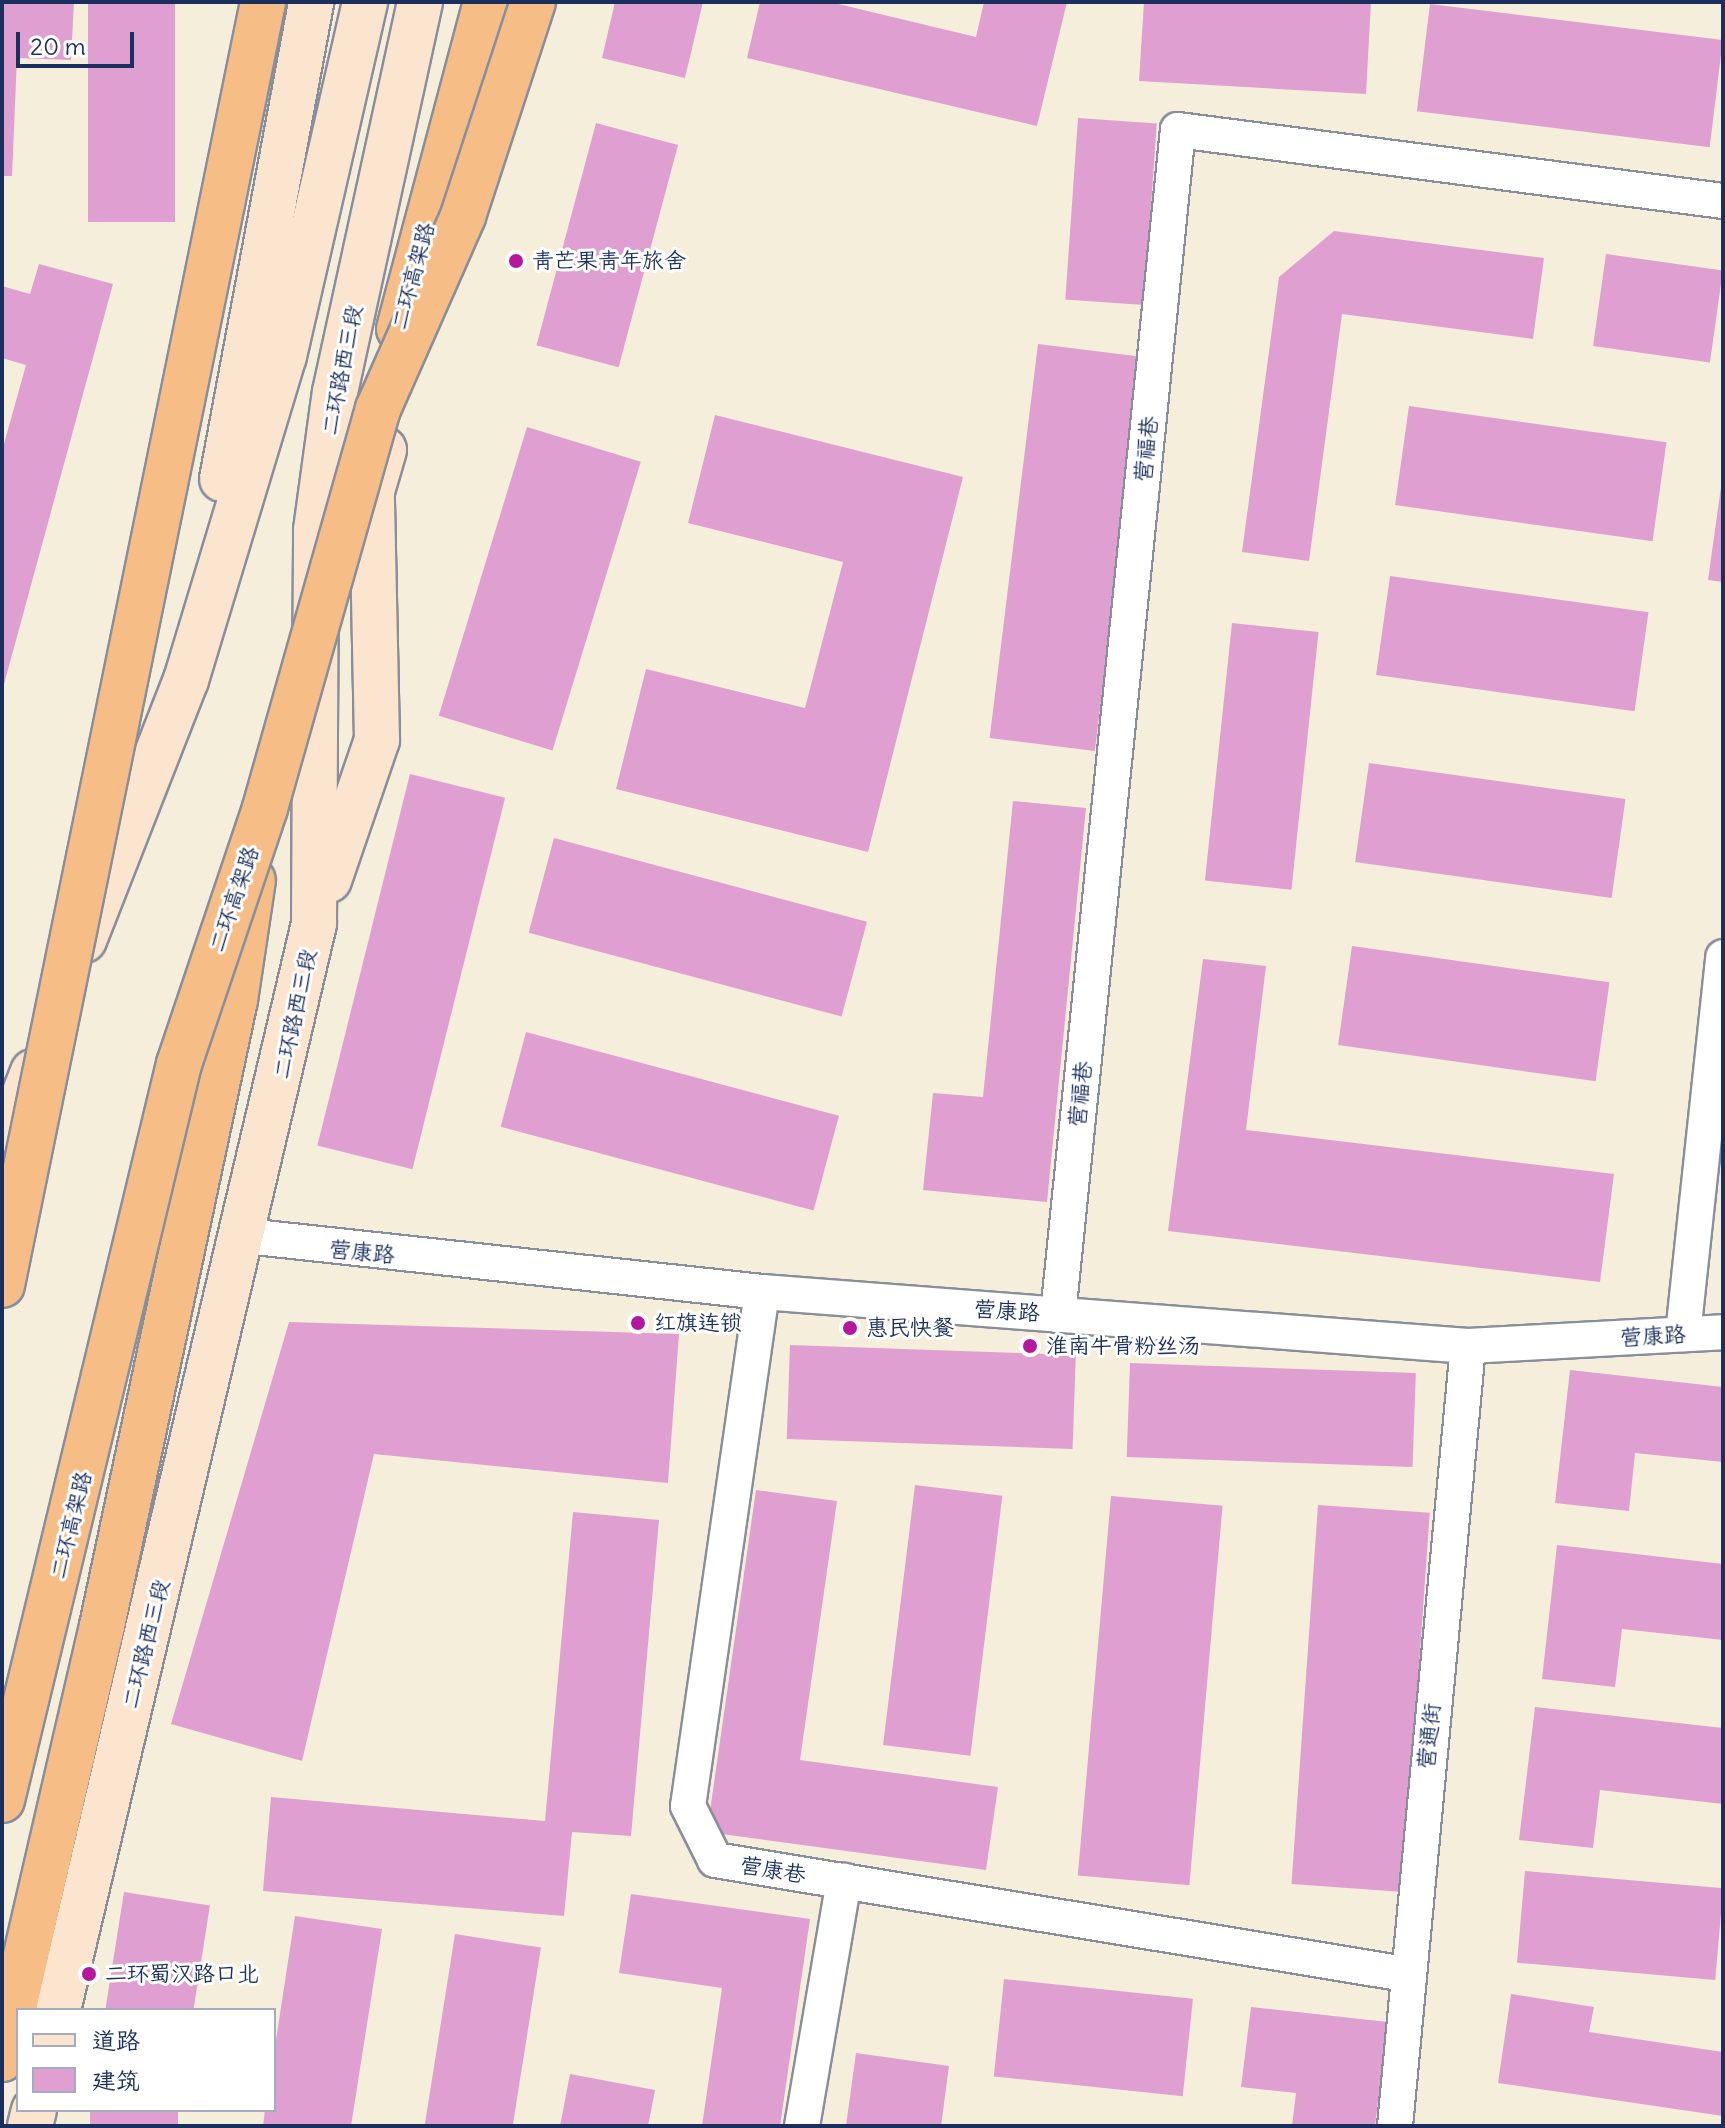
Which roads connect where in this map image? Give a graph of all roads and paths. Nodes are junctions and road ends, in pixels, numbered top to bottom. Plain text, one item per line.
1 (263, 2) edge
2 (311, 2) edge
3 (365, 2) edge
4 (420, 2) edge
5 (486, 2) edge
6 (516, 2) edge
7 (533, 2) edge
8 (1723, 201) edge
9 (378, 409) junction
10 (186, 680) junction
11 (265, 808) junction
12 (314, 924) junction
13 (1723, 957) edge
14 (2, 1151) edge
15 (246, 1236) junction
16 (2, 1285) edge
17 (762, 1292) junction
18 (1058, 1315) junction
19 (1723, 1332) edge
20 (1683, 1334) junction
21 (1468, 1346) junction
22 (2, 1800) edge
23 (844, 1881) junction
24 (1405, 1974) junction
25 (58, 2008) edge
26 (2, 2059) edge
27 (802, 2126) edge
28 (1395, 2126) edge

1 - 16 highway, bridge
2 - 10 main road
3 - 10 main road
4 - 12 main road, 二环路西三段
5 - 9 highway, 二环高架路, bridge
6 - 12 main road
7 - 9 highway, bridge
8 - 18 street, 营福巷
9 - 11 highway, 二环高架路, bridge
10 - 14 main road
11 - 22 highway, 二环高架路, bridge
11 - 26 highway, bridge
12 - 15 main road, 二环路西三段
13 - 20 street
15 - 17 street, 营康路
15 - 25 main road, 二环路西三段
17 - 18 street, 营康路
17 - 23 street, 营康巷
18 - 21 street, 营康路
19 - 20 street, 营康路
20 - 21 street, 营康路
21 - 24 street, 营通街
23 - 24 street, 营康巷
23 - 27 street
24 - 28 street, 营通街

